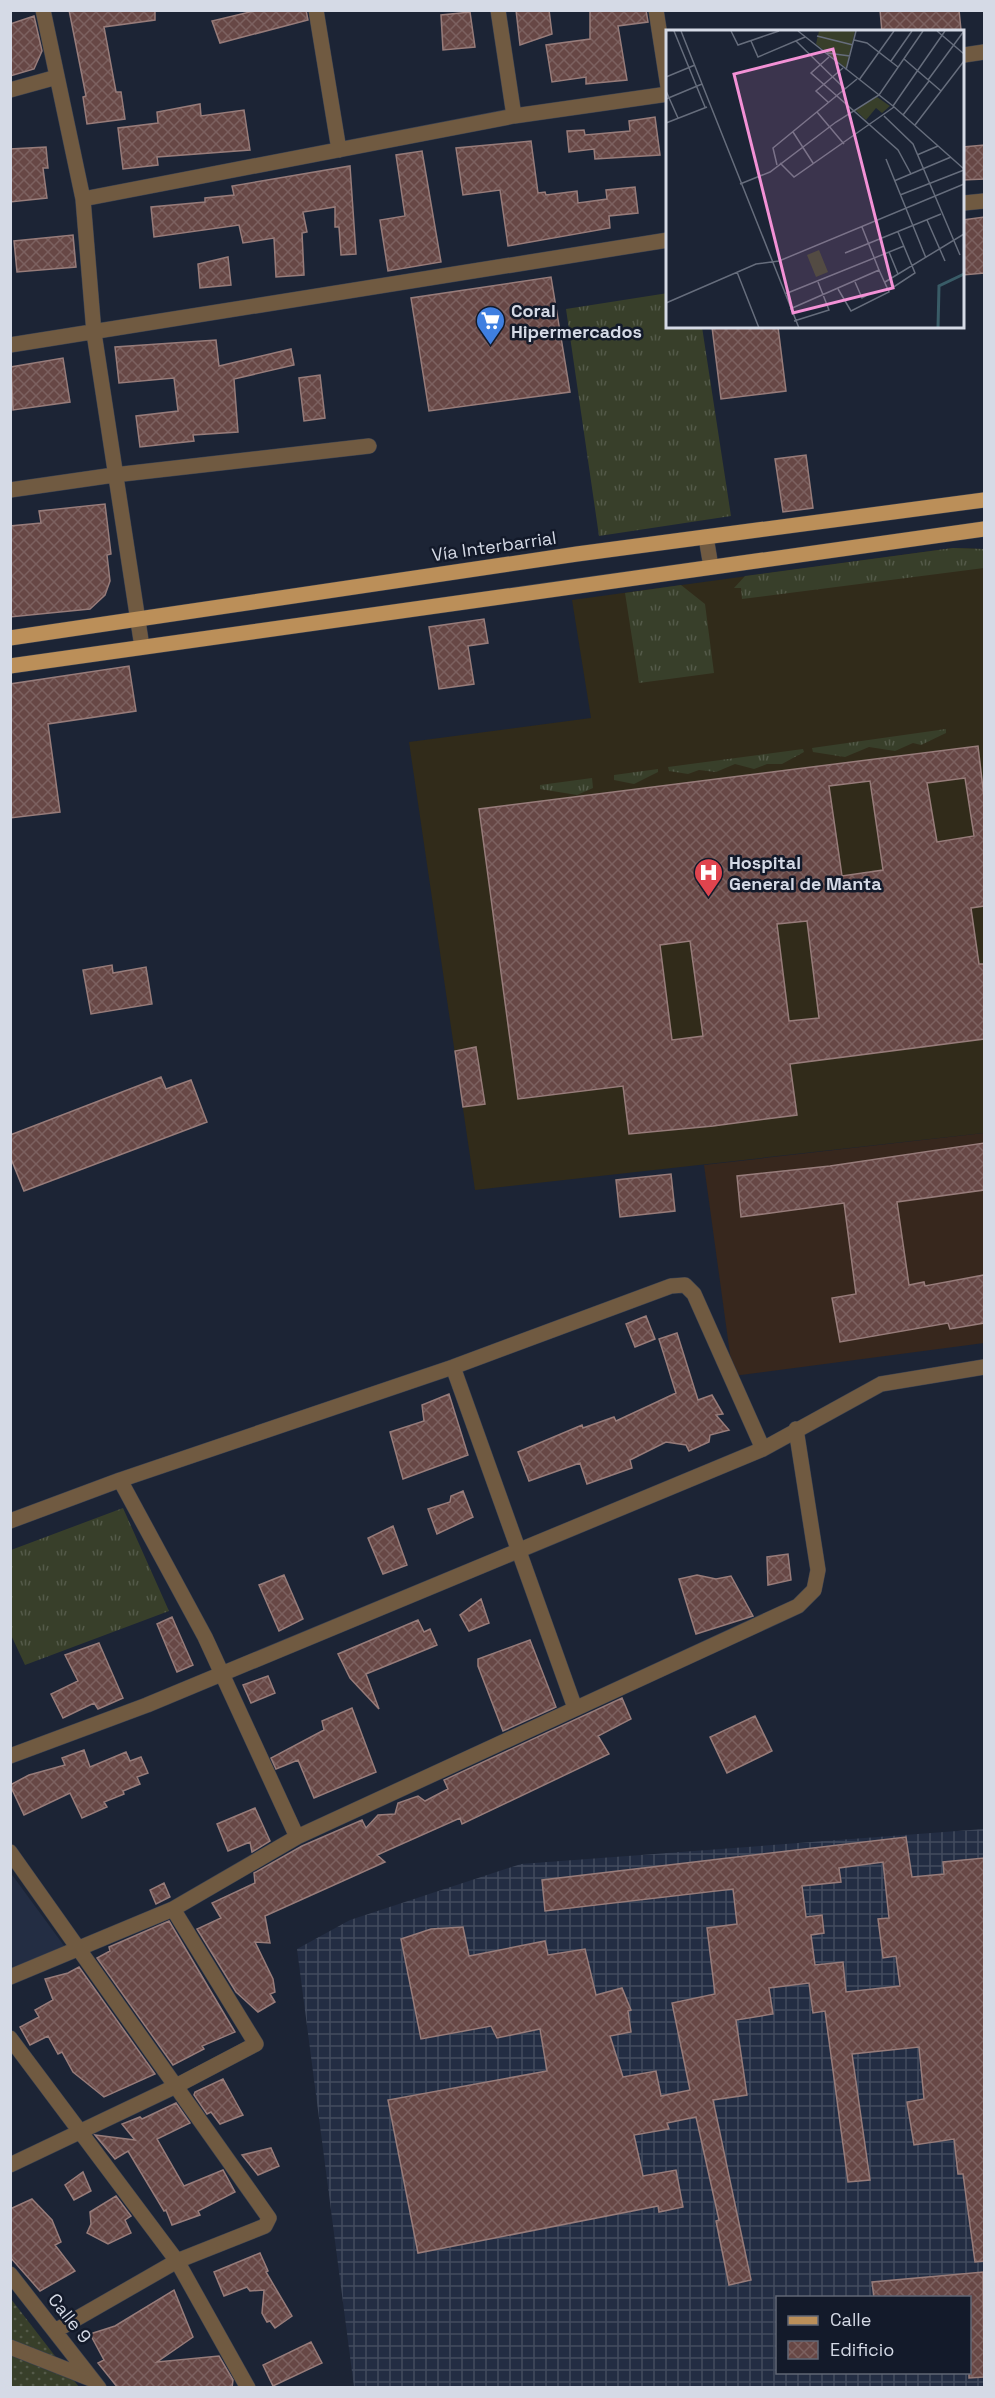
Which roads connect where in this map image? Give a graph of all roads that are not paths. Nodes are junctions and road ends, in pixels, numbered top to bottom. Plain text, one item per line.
1 (44, 10) edge
2 (316, 10) edge
3 (498, 10) edge
4 (656, 10) edge
5 (984, 52) edge
6 (965, 55) edge
7 (666, 74) edge
8 (57, 76) junction
9 (10, 90) edge
10 (666, 94) edge
11 (514, 116) junction
12 (339, 150) junction
13 (83, 199) junction
14 (984, 201) edge
15 (965, 203) edge
16 (666, 240) edge
17 (94, 333) junction
18 (10, 345) edge
19 (369, 446) dead end
20 (114, 475) junction
21 (10, 490) edge
22 (984, 500) edge
23 (984, 528) edge
24 (706, 537) junction
25 (711, 567) junction
26 (138, 619) junction
27 (10, 638) edge
28 (142, 647) junction
29 (10, 666) edge
30 (453, 1367) junction
31 (984, 1367) edge
32 (796, 1429) junction
33 (763, 1449) junction
34 (120, 1480) junction
35 (10, 1521) edge
36 (517, 1549) junction
37 (222, 1674) junction
38 (575, 1708) junction
39 (10, 1756) edge
40 (297, 1837) junction
41 (10, 1852) edge
42 (173, 1909) junction
43 (78, 1947) junction
44 (10, 1977) edge
45 (10, 2038) edge
46 (176, 2086) junction
47 (78, 2131) junction
48 (10, 2165) edge
49 (177, 2261) junction
50 (10, 2274) edge
51 (56, 2331) junction
52 (10, 2347) edge
53 (96, 2384) edge
54 (248, 2388) edge

1 - 8 street
2 - 12 street
3 - 11 street
4 - 7 street
5 - 6 street
8 - 9 street
8 - 13 street
10 - 11 street
11 - 12 street
12 - 13 street
13 - 17 street
14 - 15 street
16 - 17 street
17 - 18 street
17 - 20 street
19 - 20 street
20 - 21 street
20 - 26 street
22 - 24 main road, Vía Interbarrial
23 - 25 main road
24 - 25 street
24 - 26 main road, Vía Interbarrial
25 - 28 main road
26 - 27 main road, Vía Interbarrial
26 - 28 street
28 - 29 main road
30 - 33 street
30 - 34 street
30 - 36 street
31 - 32 street
32 - 33 street
32 - 38 street
33 - 36 street
34 - 35 street
34 - 37 street
36 - 37 street
36 - 38 street
37 - 39 street
37 - 40 street
38 - 40 street
40 - 42 street
41 - 43 street
42 - 43 street
42 - 46 street
43 - 44 street
43 - 46 street
45 - 47 street
46 - 47 street
46 - 49 street
47 - 48 street
47 - 49 street
49 - 51 street
49 - 54 street
50 - 51 street, Calle 9
51 - 53 street, Calle 9
52 - 53 street

